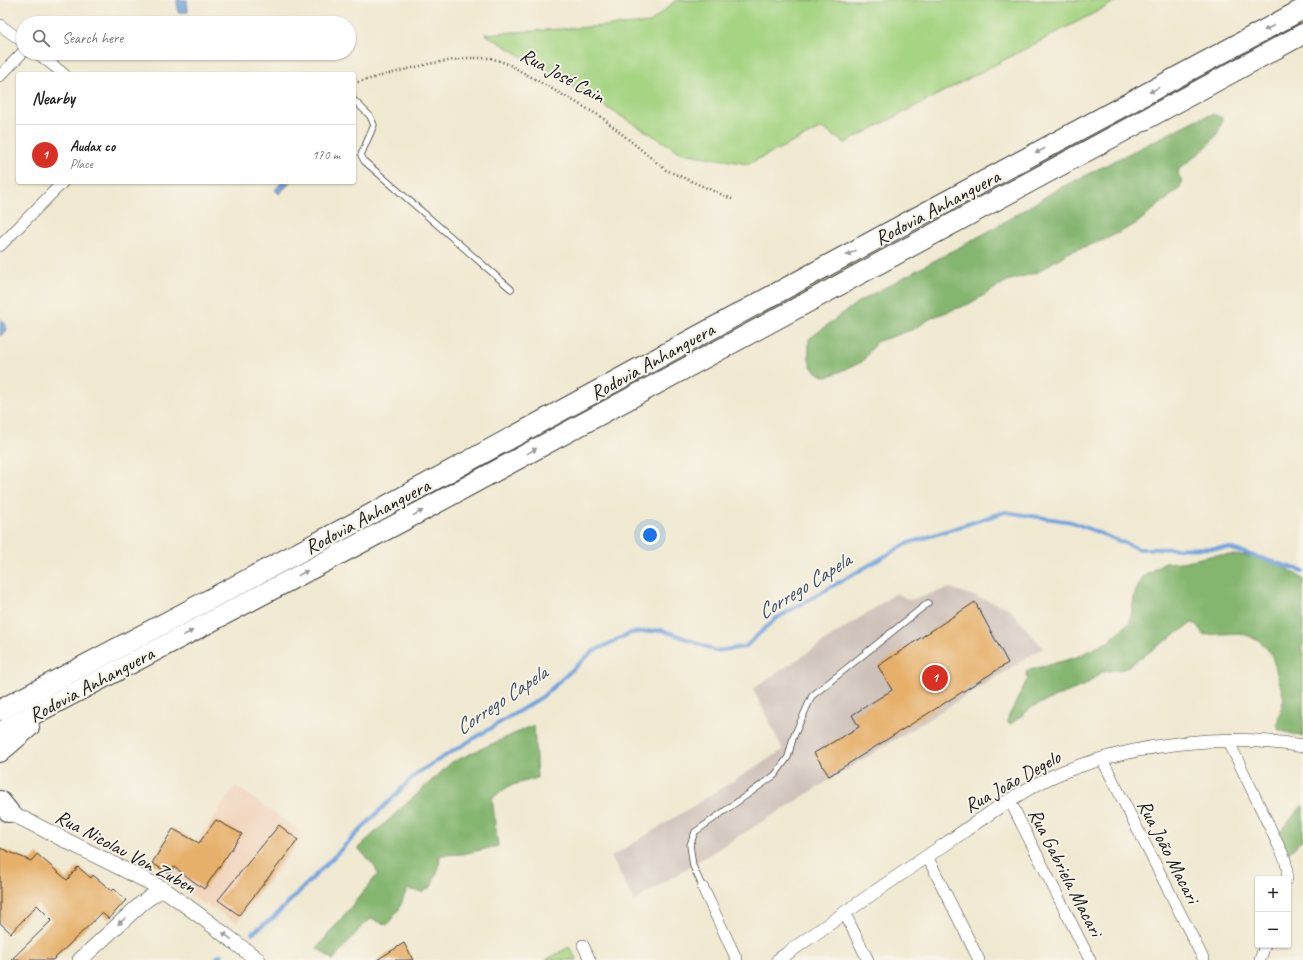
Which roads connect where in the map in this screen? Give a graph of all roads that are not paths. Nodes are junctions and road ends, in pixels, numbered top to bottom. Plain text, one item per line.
1 (1303, 10) edge
2 (0, 24) edge
3 (1303, 34) edge
4 (16, 37) edge
5 (16, 59) edge
6 (46, 60) edge
7 (61, 72) edge
8 (0, 76) edge
9 (356, 102) edge
10 (61, 184) edge
11 (0, 246) edge
12 (511, 289) dead end
13 (928, 603) dead end
14 (78, 690) junction
15 (0, 710) edge
16 (0, 732) edge
17 (1228, 740) junction
18 (1303, 746) edge
19 (0, 752) edge
20 (1102, 759) junction
21 (1010, 801) junction
22 (3, 807) edge
23 (927, 856) junction
24 (123, 868) junction
25 (1287, 876) edge
26 (703, 888) joint
27 (164, 890) junction
28 (142, 903) junction
29 (844, 912) junction
30 (583, 945) dead end
31 (1264, 948) edge
32 (252, 958) edge
33 (80, 960) edge
34 (590, 960) edge
35 (737, 960) edge
36 (778, 960) edge
37 (868, 960) edge
38 (978, 960) edge
39 (1090, 960) edge
40 (1204, 960) edge
41 (1260, 960) edge

1 -> 15 highway, Rodovia Anhanguera
2 - 4 street
14 -> 3 highway, Rodovia Anhanguera
5 - 8 street
6 - 7 street
9 - 12 lane
10 - 11 street
13 - 26 lane
14 - 16 highway, Rodovia Anhanguera
14 - 19 highway
17 - 18 street, Rua João Degelo
17 - 20 street, Rua João Degelo
17 - 25 street
20 - 21 street, Rua João Degelo
20 - 40 street, Rua João Macari
21 - 23 street, Rua João Degelo
21 - 39 street, Rua Gabriela Macari
22 - 24 main road, Rua Nicolau Von Zuben
23 - 29 street, Rua João Degelo
23 - 38 street
24 - 27 main road, Rua Nicolau Von Zuben
24 - 28 main road
26 - 35 street
27 - 28 main road
32 -> 27 main road, Rua Nicolau Von Zuben
28 -> 33 main road
29 - 36 street, Rua João Degelo
29 - 37 street
30 - 34 street
31 - 41 street

